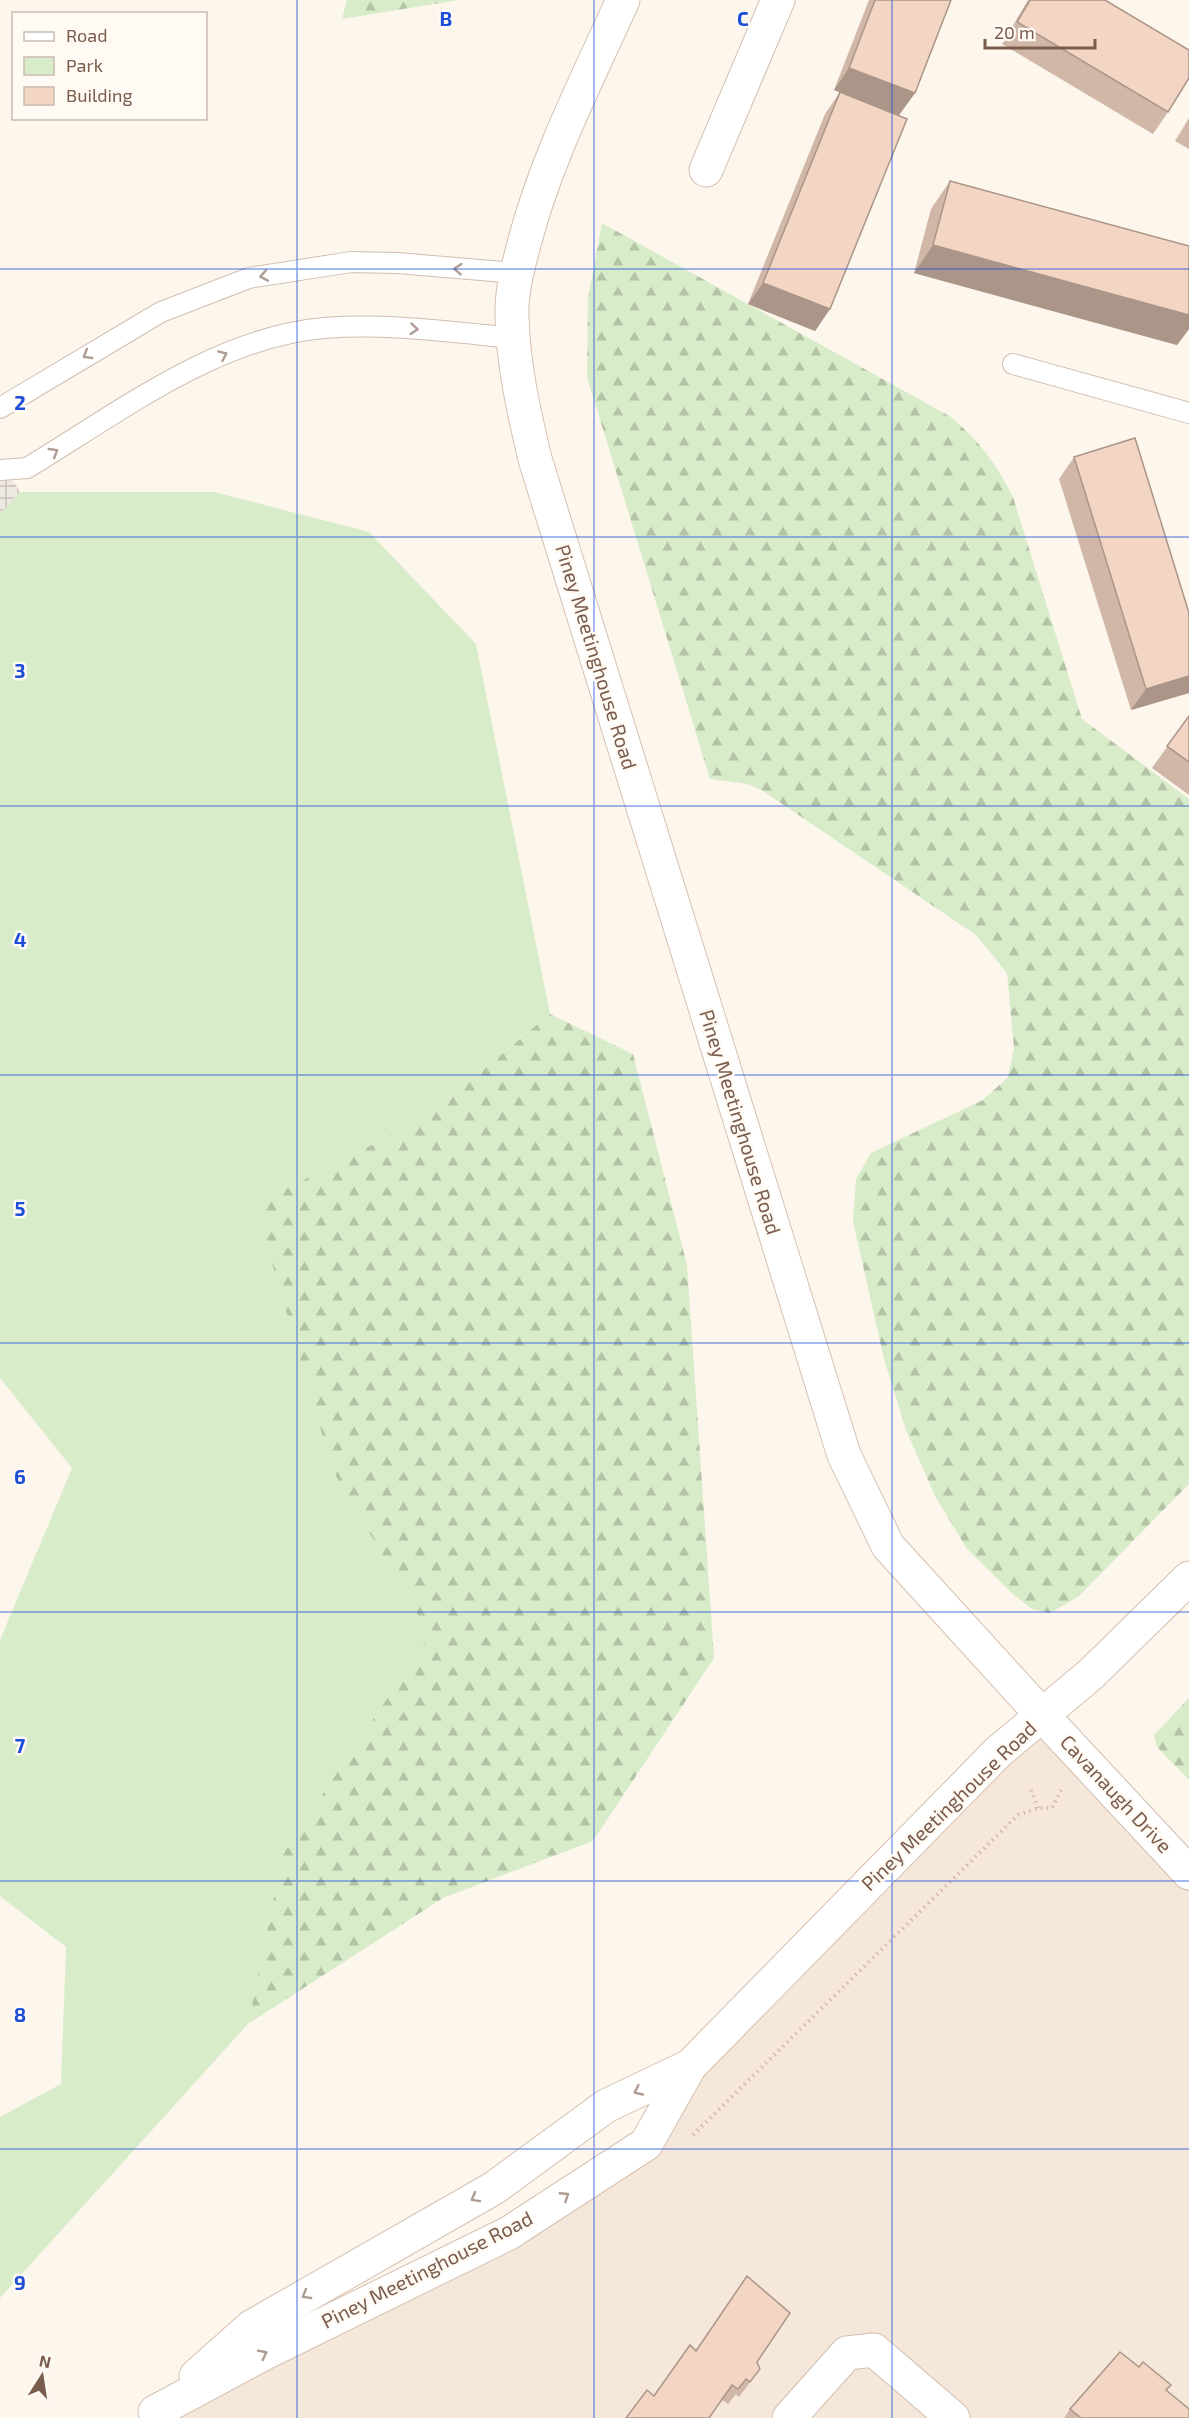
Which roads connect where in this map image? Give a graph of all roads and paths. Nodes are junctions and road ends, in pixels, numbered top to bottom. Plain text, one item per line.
1 (624, 0) edge
2 (778, 0) edge
3 (706, 170) dead end
4 (516, 273) junction
5 (514, 338) junction
6 (1013, 364) dead end
7 (0, 408) edge
8 (1189, 413) edge
9 (0, 470) edge
10 (1189, 1578) edge
11 (1042, 1714) junction
12 (1031, 1790) dead end
13 (1038, 1808) dead end
14 (1189, 1873) edge
15 (690, 2066) junction
16 (152, 2415) edge
17 (789, 2418) edge
18 (953, 2418) edge

1 - 4 main road, Piney Meetinghouse Road
2 - 3 main road
4 - 5 main road, Piney Meetinghouse Road
4 -> 7 lane
9 -> 5 lane
5 - 11 main road, Piney Meetinghouse Road
6 - 8 lane
10 - 11 main road
11 - 14 main road, Cavanaugh Drive
11 - 15 main road, Piney Meetinghouse Road
12 - 13 path
15 -> 16 main road, Piney Meetinghouse Road
16 -> 15 main road, Piney Meetinghouse Road
17 - 18 main road

